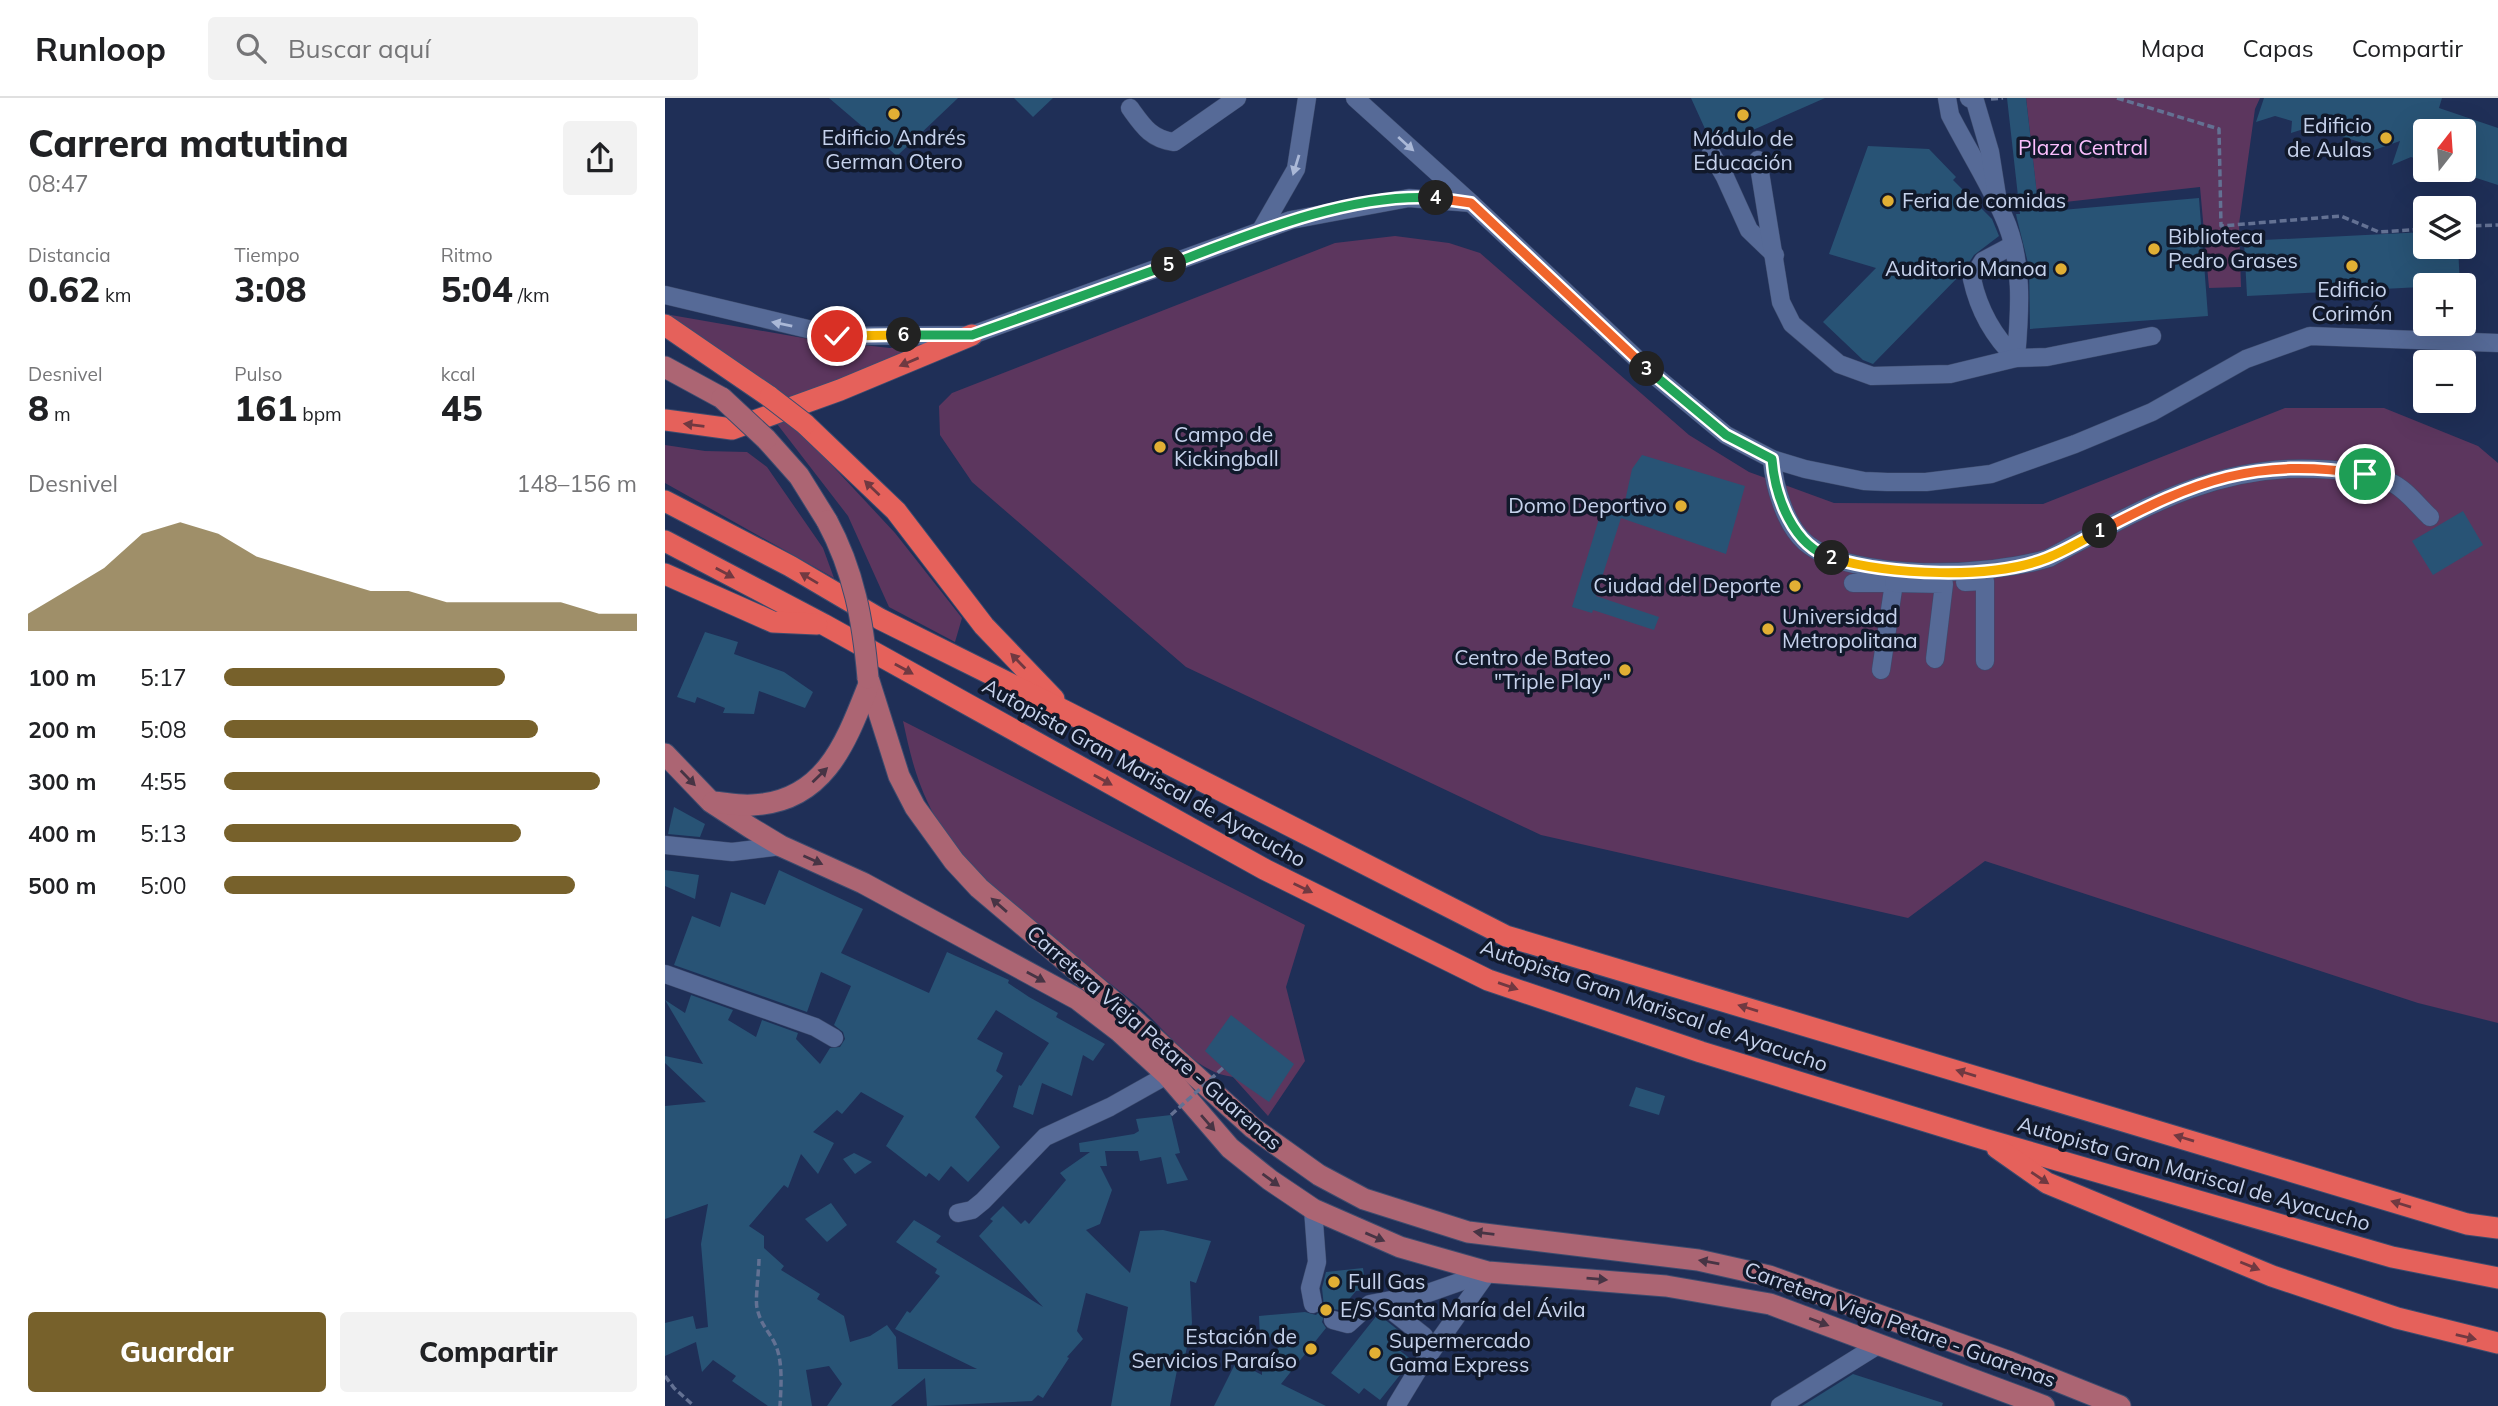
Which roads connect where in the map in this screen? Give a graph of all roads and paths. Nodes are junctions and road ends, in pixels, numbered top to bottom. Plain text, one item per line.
1 (1237, 98) edge
2 (1307, 98) edge
3 (1355, 98) edge
4 (1947, 98) edge
5 (1969, 98) edge
6 (2117, 98) edge
7 (1130, 108) dead end
8 (1711, 153) dead end
9 (1758, 160) dead end
10 (1471, 203) junction
11 (1998, 205) junction
12 (2498, 225) edge
13 (2476, 226) edge
14 (1261, 230) junction
15 (2413, 230) edge
16 (2013, 245) junction
17 (1775, 255) junction
18 (665, 295) edge
19 (665, 325) edge
20 (972, 335) junction
21 (2152, 336) dead end
22 (2498, 343) edge
23 (2016, 358) junction
24 (665, 367) edge
25 (665, 420) edge
26 (1772, 459) junction
27 (665, 500) edge
28 (2430, 517) dead end
29 (665, 541) edge
30 (665, 574) edge
31 (2020, 576) dead end
32 (1985, 581) junction
33 (1853, 583) dead end
34 (1894, 583) junction
35 (1944, 584) junction
36 (823, 624) junction
37 (1935, 659) dead end
38 (1985, 661) dead end
39 (1881, 670) dead end
40 (869, 681) junction
41 (1065, 711) junction
42 (665, 754) edge
43 (711, 802) junction
44 (665, 845) edge
45 (781, 846) junction
46 (665, 974) edge
47 (834, 1038) dead end
48 (1223, 1068) dead end
49 (1167, 1075) junction
50 (1171, 1115) dead end
51 (1984, 1139) junction
52 (1313, 1209) junction
53 (958, 1213) dead end
54 (2498, 1226) edge
55 (759, 1259) dead end
56 (1488, 1272) junction
57 (2498, 1278) edge
58 (1382, 1303) junction
59 (1313, 1304) dead end
60 (1333, 1320) dead end
61 (1424, 1336) dead end
62 (2498, 1343) edge
63 (1878, 1345) junction
64 (665, 1376) edge
65 (694, 1406) edge
66 (780, 1406) edge
67 (1396, 1406) edge
68 (1780, 1406) edge
69 (2044, 1406) edge
70 (2120, 1406) edge

1 - 7 street
2 -> 14 street
3 -> 10 street
4 - 11 street
5 - 11 street
6 - 15 path
8 - 17 street
9 - 17 street
10 - 14 street
10 - 26 street
11 - 16 street
12 - 13 path
14 - 20 street
16 - 23 street
16 - 23 street
17 - 23 street
20 -> 18 street
41 -> 19 highway, bridge
20 -> 25 highway
21 - 23 street
22 - 26 street
24 - 40 main road, Carretera Vieja Petare - Guarenas, bridge
26 - 28 street
41 -> 27 highway, Autopista Gran Mariscal de Ayacucho
29 -> 36 highway, Autopista Gran Mariscal de Ayacucho
30 - 36 highway
31 - 32 street
32 - 35 street
32 - 38 street
33 - 34 street
34 - 35 street
34 - 39 street
35 - 37 street
36 -> 51 highway, Autopista Gran Mariscal de Ayacucho
43 -> 40 main road
70 -> 40 main road, Carretera Vieja Petare - Guarenas
54 -> 41 highway, Autopista Gran Mariscal de Ayacucho
42 -> 43 main road, Carretera Vieja Petare - Guarenas
43 - 45 main road, Carretera Vieja Petare - Guarenas
44 - 45 street
45 -> 49 main road, Carretera Vieja Petare - Guarenas
46 - 47 street
48 - 50 path, bridge
49 -> 52 main road, Carretera Vieja Petare - Guarenas
49 - 53 street
51 - 57 highway, Autopista Gran Mariscal de Ayacucho
51 -> 62 highway
52 -> 56 main road, Carretera Vieja Petare - Guarenas
52 - 59 street
55 - 66 path
56 - 58 street
56 -> 63 main road, Carretera Vieja Petare - Guarenas
56 - 67 street
58 - 60 street
58 - 61 street
63 - 68 street
63 - 69 main road, Carretera Vieja Petare - Guarenas
64 - 65 path

